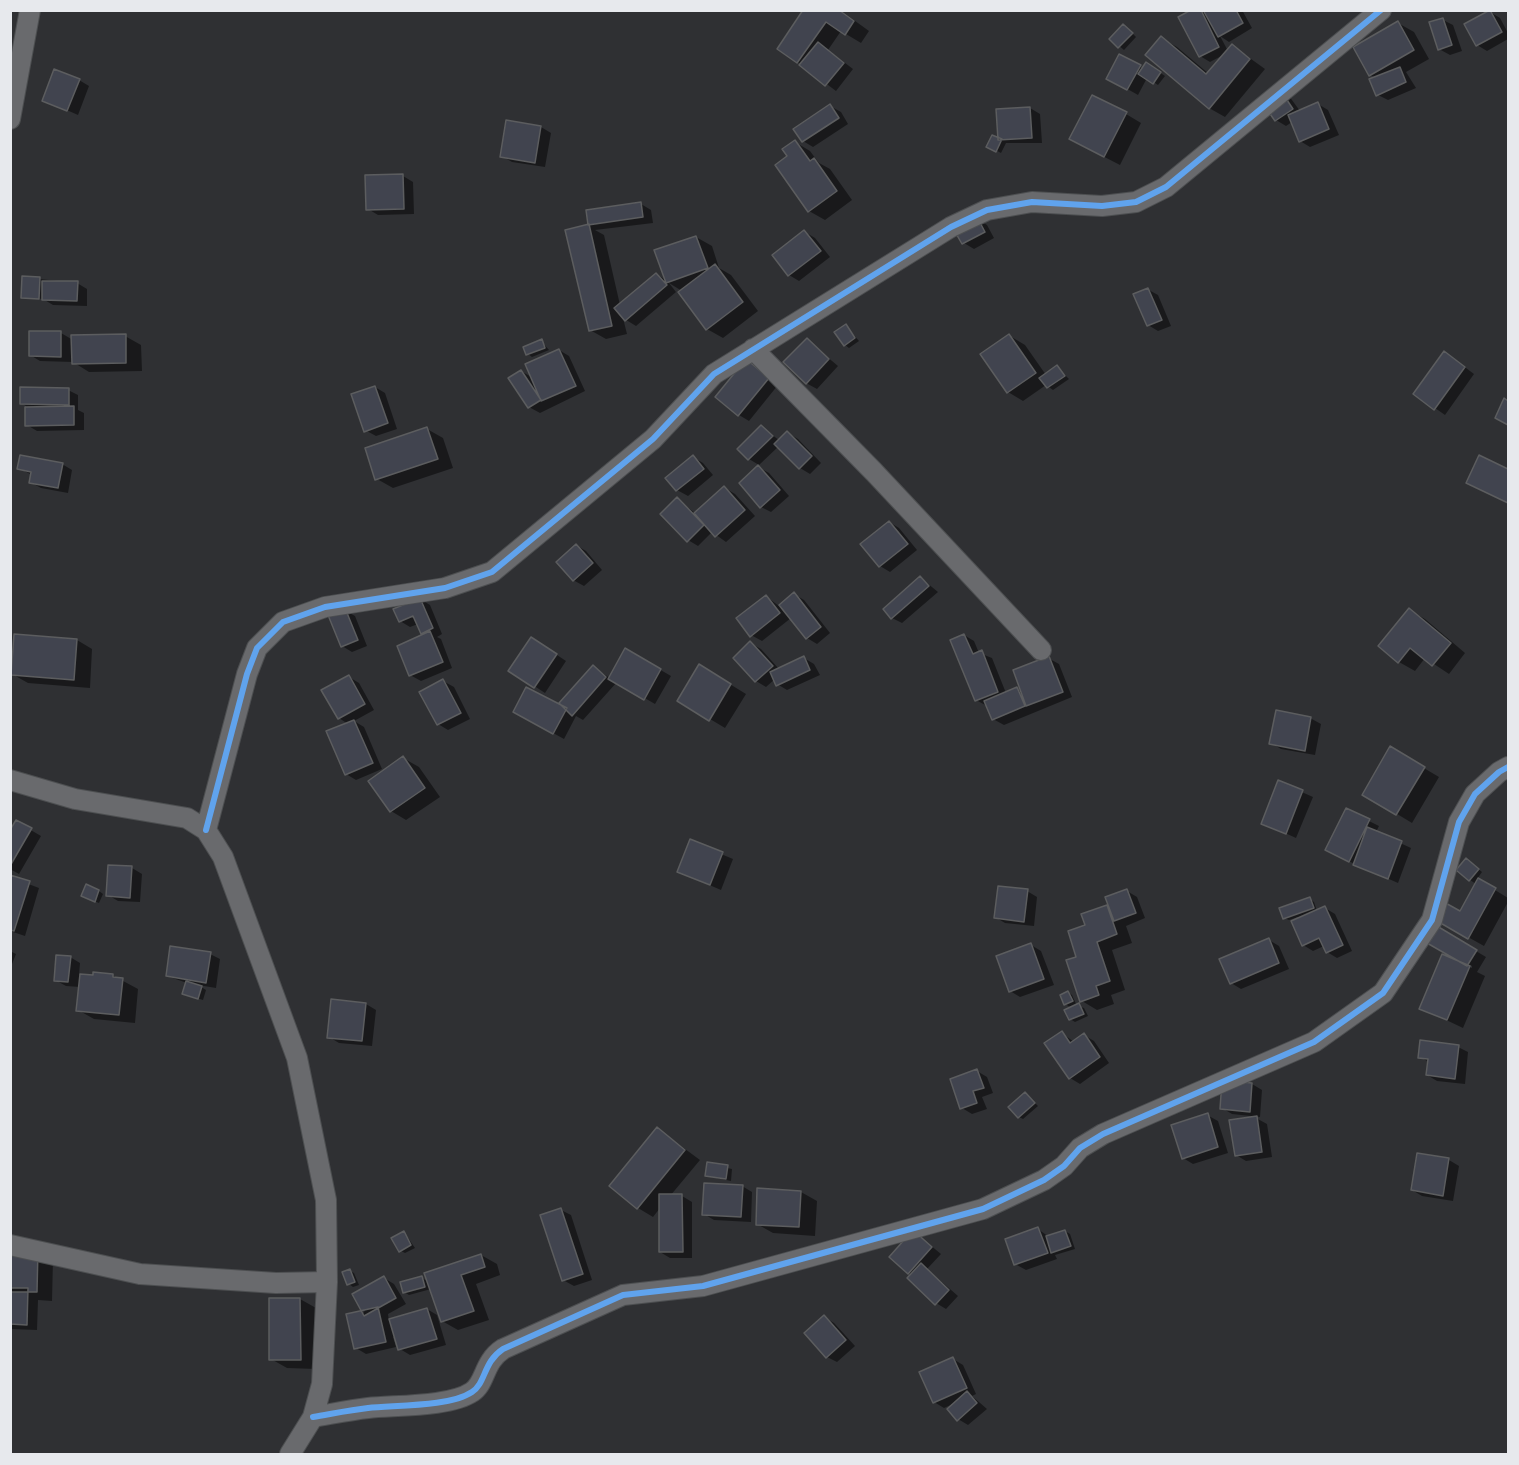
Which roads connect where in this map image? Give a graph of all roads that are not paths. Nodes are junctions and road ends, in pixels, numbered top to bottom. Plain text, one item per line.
1 (30, 10) edge
2 (1380, 10) edge
3 (10, 119) edge
4 (753, 349) junction
5 (1041, 650) dead end
6 (1509, 767) edge
7 (10, 780) edge
8 (206, 830) junction
9 (10, 1245) edge
10 (327, 1282) junction
11 (313, 1417) junction
12 (290, 1455) edge

1 - 3 street
2 - 4 street
4 - 5 street
4 - 8 street
6 - 11 street
7 - 8 street
8 - 10 street
9 - 10 street
10 - 11 street
11 - 12 street

